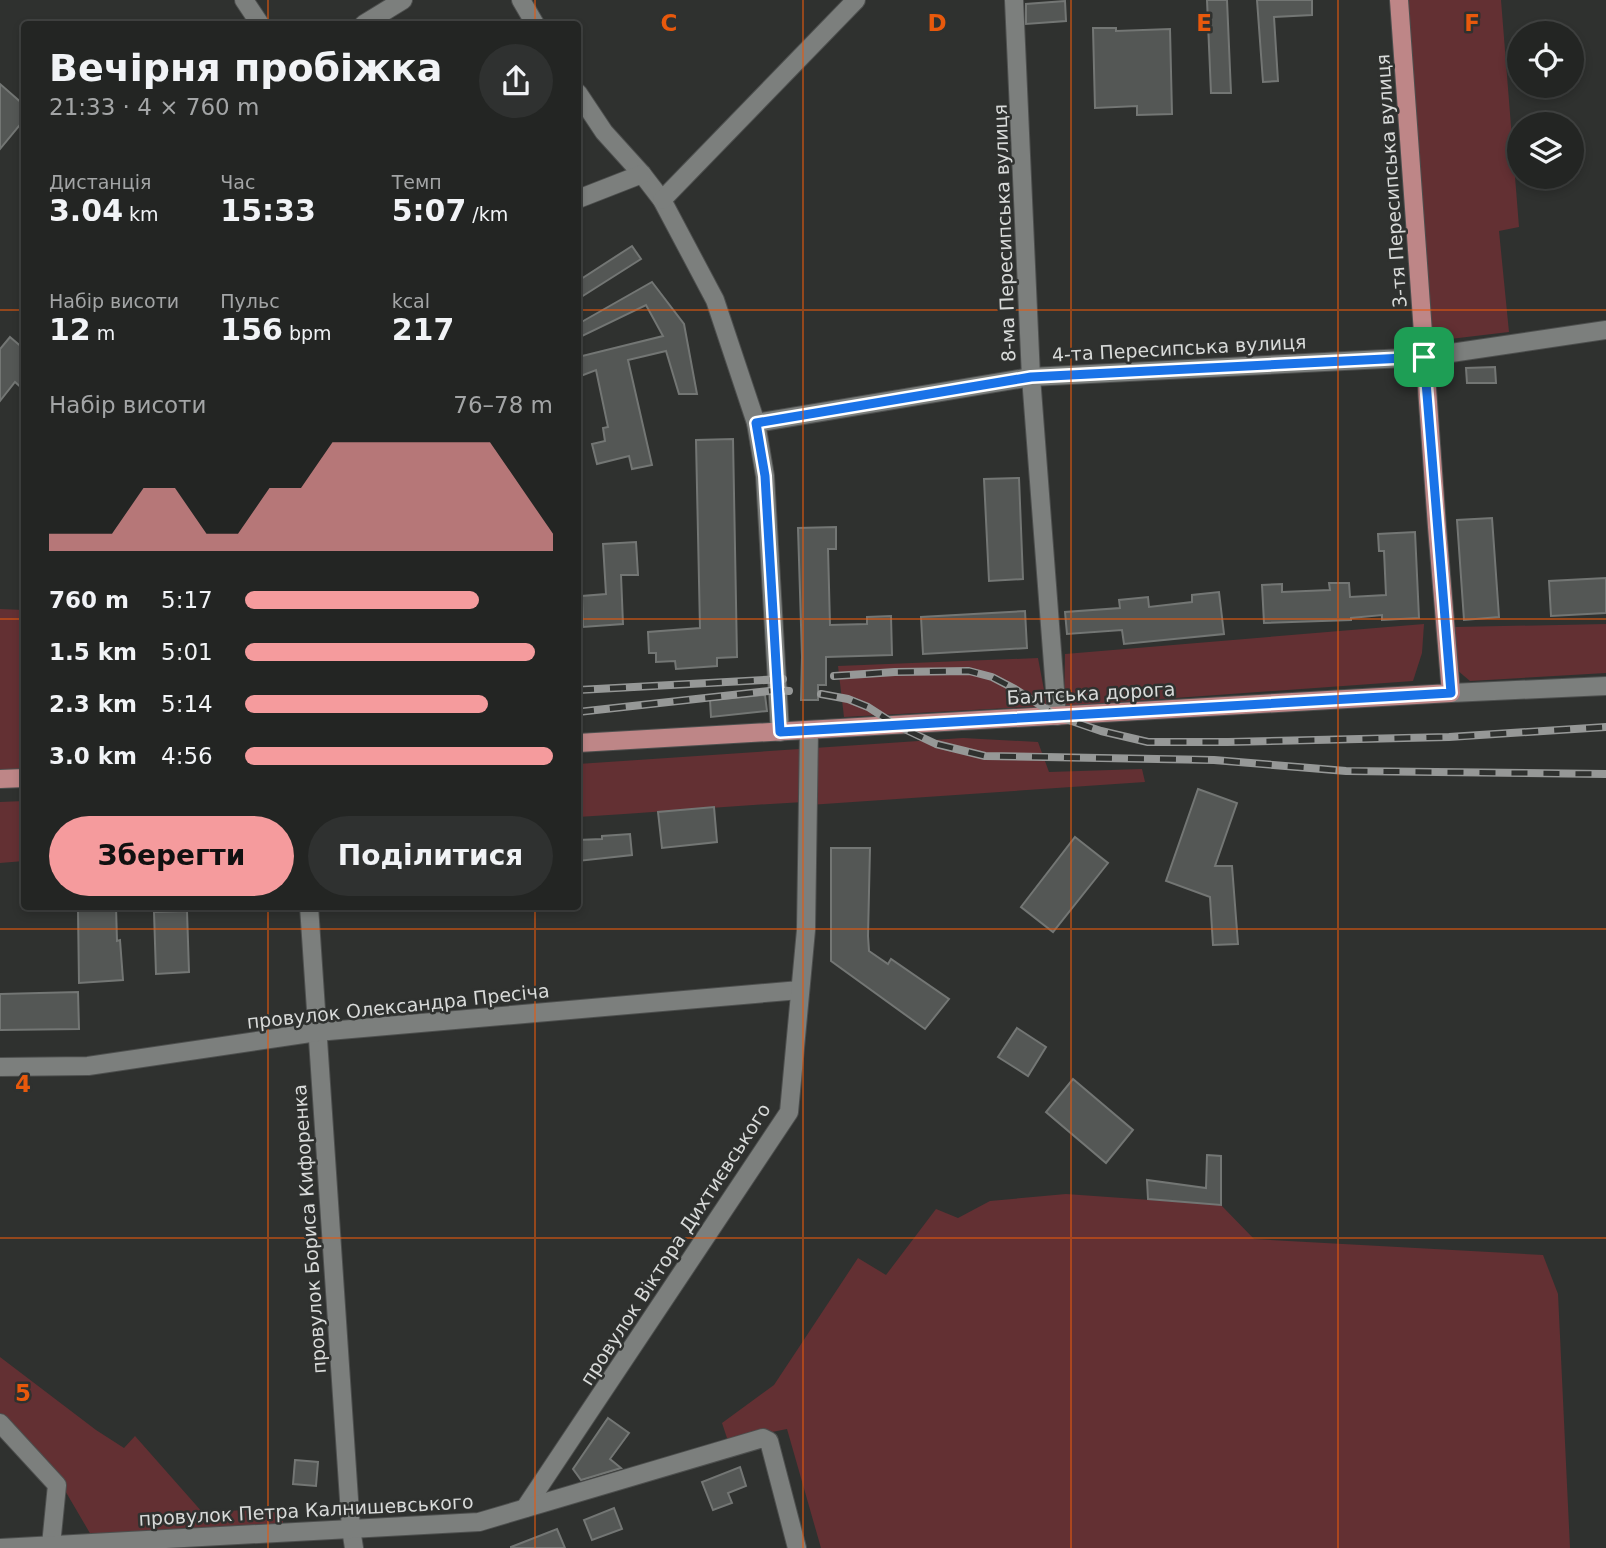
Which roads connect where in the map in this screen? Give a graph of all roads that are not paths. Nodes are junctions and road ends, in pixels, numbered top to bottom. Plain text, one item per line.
1 (244, 0) edge
2 (403, 0) edge
3 (521, 0) edge
4 (856, 0) edge
5 (1014, 0) edge
6 (1399, 0) edge
7 (258, 21) edge
8 (369, 21) edge
9 (533, 21) edge
10 (581, 98) edge
11 (642, 174) junction
12 (581, 198) edge
13 (662, 200) junction
14 (1606, 330) edge
15 (1424, 357) junction
16 (1031, 377) junction
17 (756, 423) junction
18 (1606, 686) edge
19 (1451, 693) junction
20 (1057, 716) junction
21 (809, 730) junction
22 (780, 732) junction
23 (581, 743) edge
24 (21, 778) edge
25 (0, 779) edge
26 (309, 910) edge
27 (800, 990) junction
28 (317, 1032) junction
29 (0, 1067) edge
30 (0, 1423) edge
31 (525, 1508) junction
32 (351, 1529) junction
33 (51, 1545) junction
34 (0, 1548) edge
35 (354, 1548) edge
36 (797, 1548) edge

1 - 7 street
2 - 8 street
3 - 9 street
4 - 13 street
5 - 16 street, 8-ма Пересипська вулиця
6 - 15 main road, 3-тя Пересипська вулиця
10 - 11 street
11 - 12 street
11 - 13 street
13 - 17 street
14 - 15 street, 4-та Пересипська вулиця
15 - 16 street, 4-та Пересипська вулиця
15 - 19 main road, 3-тя Пересипська вулиця
16 - 17 street, 4-та Пересипська вулиця
16 - 20 street, 8-ма Пересипська вулиця
17 - 22 street
18 - 19 street, Балтська дорога
19 - 20 main road, Балтська дорога
20 - 21 main road, Балтська дорога
21 - 22 main road, Балтська дорога
21 - 27 street, провулок Віктора Дихтиєвського
22 - 23 main road, Балтська дорога
24 - 25 main road
26 - 28 street, провулок Бориса Кифоренка
27 - 28 street, провулок Олександра Пресіча
27 - 31 street, провулок Віктора Дихтиєвського
28 - 29 street, провулок Олександра Пресіча
28 - 32 street, провулок Бориса Кифоренка
30 - 33 street
31 - 32 street, провулок Петра Калнишевського
31 - 36 street, провулок Петра Калнишевського
32 - 33 street, провулок Петра Калнишевського
32 - 35 street, провулок Бориса Кифоренка
33 - 34 street, провулок Петра Калнишевського

